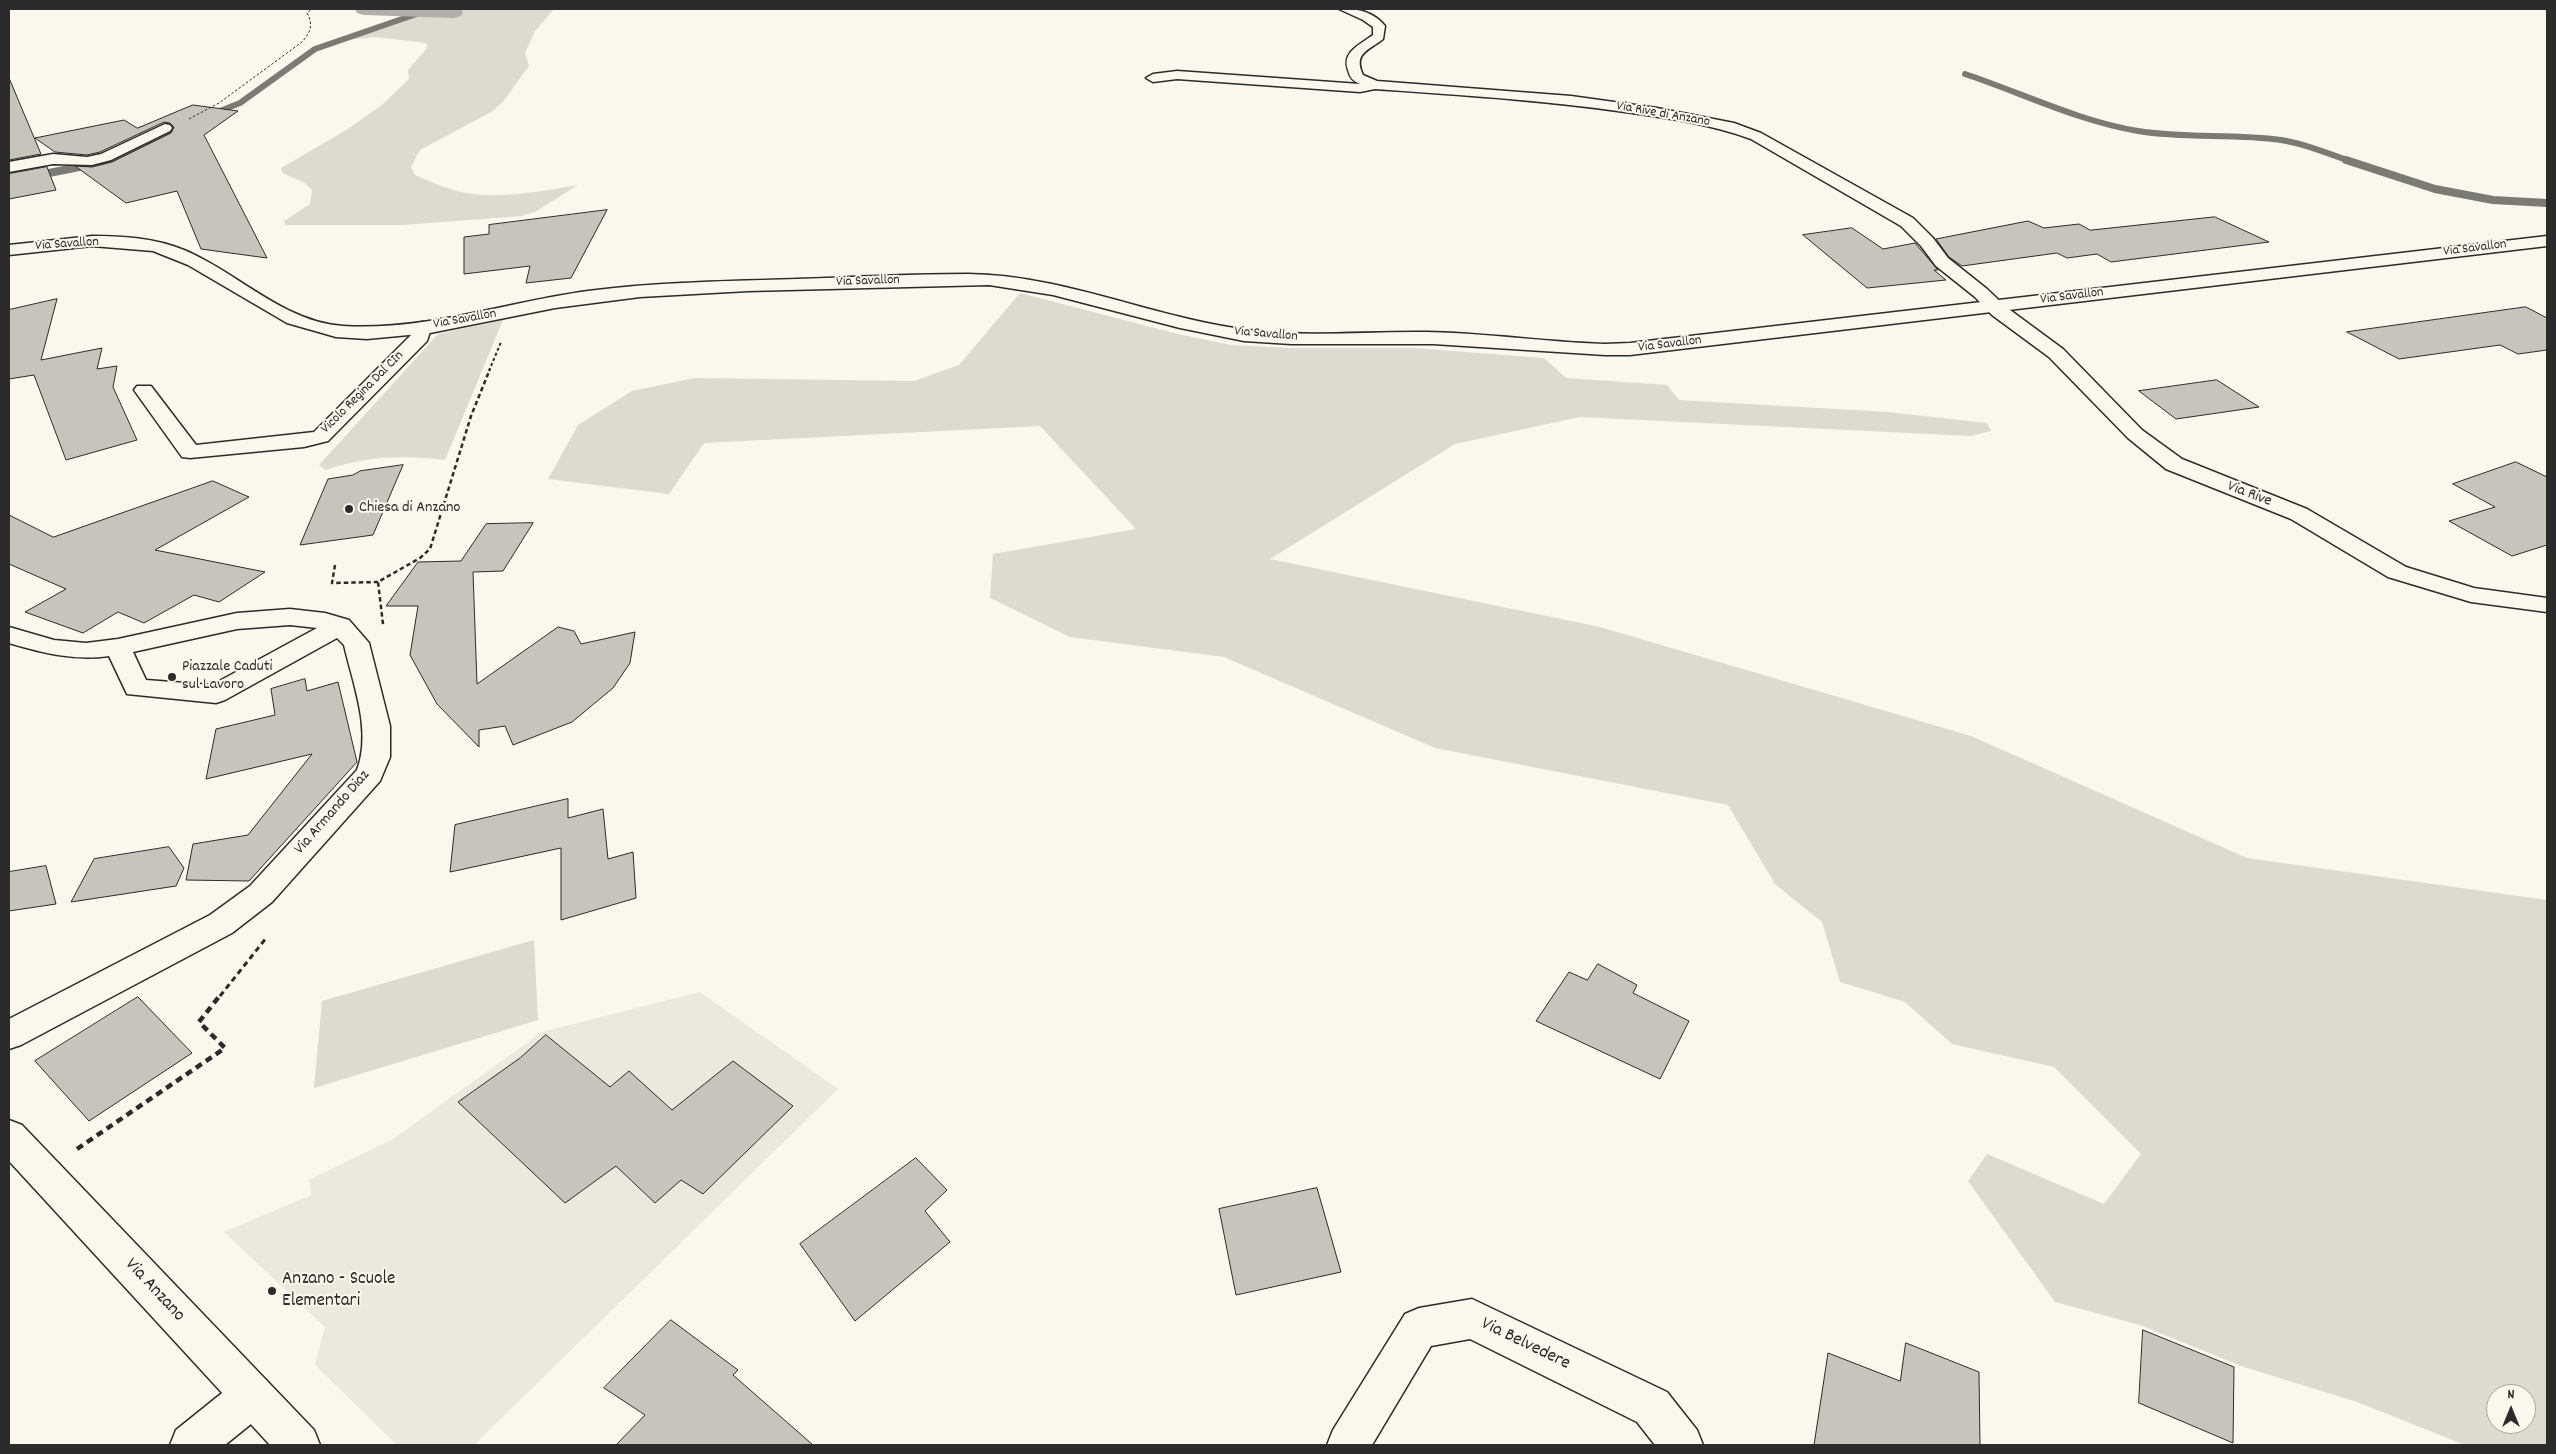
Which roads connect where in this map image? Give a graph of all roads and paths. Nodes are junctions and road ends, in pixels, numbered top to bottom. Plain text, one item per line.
1 (312, 9) edge
2 (1345, 9) edge
3 (1153, 78) dead end
4 (1375, 85) junction
5 (165, 128) joint
6 (9, 167) edge
7 (2547, 240) edge
8 (9, 250) edge
9 (1993, 306) junction
10 (514, 311) junction
11 (422, 328) junction
12 (144, 390) dead end
13 (335, 565) dead end
14 (378, 582) junction
15 (2547, 606) edge
16 (340, 626) junction
17 (383, 626) dead end
18 (9, 635) edge
19 (118, 647) junction
20 (270, 932) dead end
21 (9, 1035) edge
22 (9, 1136) edge
23 (77, 1149) dead end
24 (252, 1396) junction
25 (191, 1445) edge
26 (299, 1445) edge
27 (1348, 1445) edge
28 (1682, 1445) edge

1 - 5 path
2 - 4 street, Via Rive di Anzano
3 - 4 street
4 - 9 street, Via Rive di Anzano
5 - 6 street
7 - 9 street, Via Savallon
8 - 11 street, Via Savallon
9 - 10 street, Via Savallon
9 - 15 street, Via Rive
10 - 11 street, Via Savallon
10 - 14 path
11 - 12 street, Vicolo Regina Dal CIn
13 - 14 path
14 - 17 path
16 - 19 street
16 - 19 street
16 - 21 street, Via Armando Diaz
18 - 19 street
20 - 23 path
22 - 24 street, Via Anzano
24 - 25 street
24 - 26 street, Via Anzano
27 - 28 street, Via Belvedere

